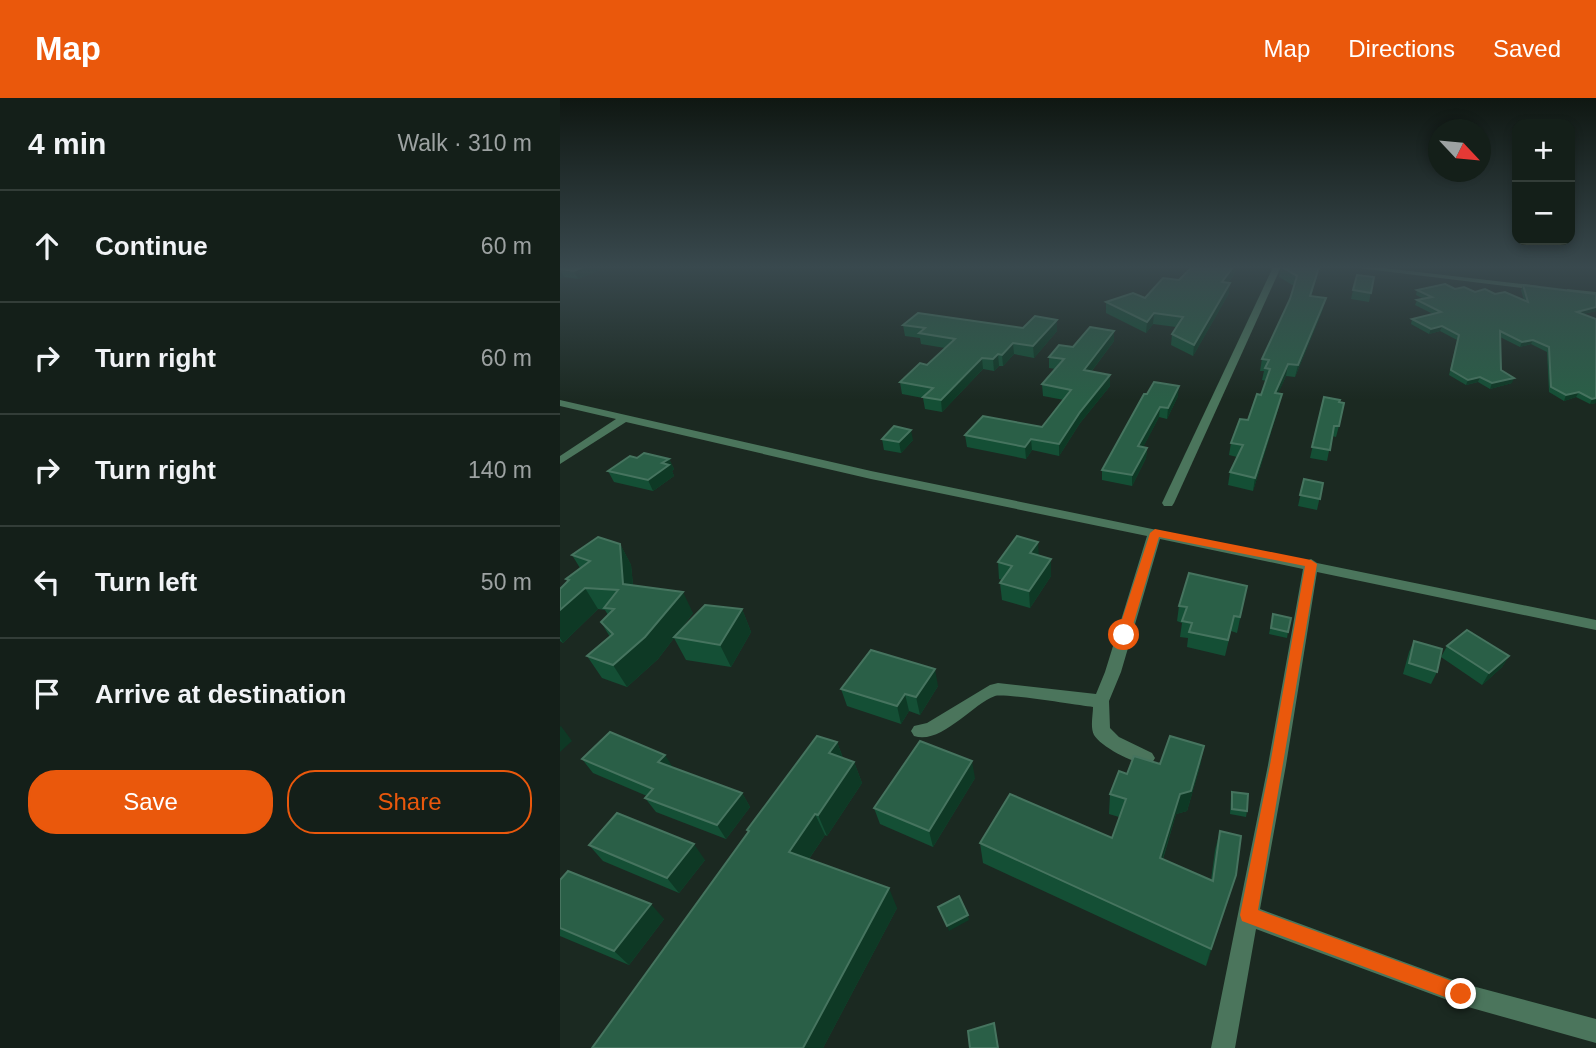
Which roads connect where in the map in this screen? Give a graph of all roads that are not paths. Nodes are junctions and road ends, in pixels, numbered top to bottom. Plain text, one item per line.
1 (1257, 311) edge
2 (560, 403) edge
3 (623, 419) junction
4 (560, 461) edge
5 (1168, 503) dead end
6 (1155, 533) junction
7 (1311, 564) junction
8 (1596, 625) edge
9 (1101, 701) junction
10 (920, 732) dead end
11 (1146, 758) edge
12 (1248, 915) junction
13 (1596, 1031) edge
14 (1223, 1048) edge

1 - 5 street
2 - 3 street
3 - 4 street
3 - 6 street
6 - 7 street
6 - 9 street
7 - 8 street
7 - 12 street
9 - 10 street
9 - 11 street
12 - 13 street
12 - 14 street

